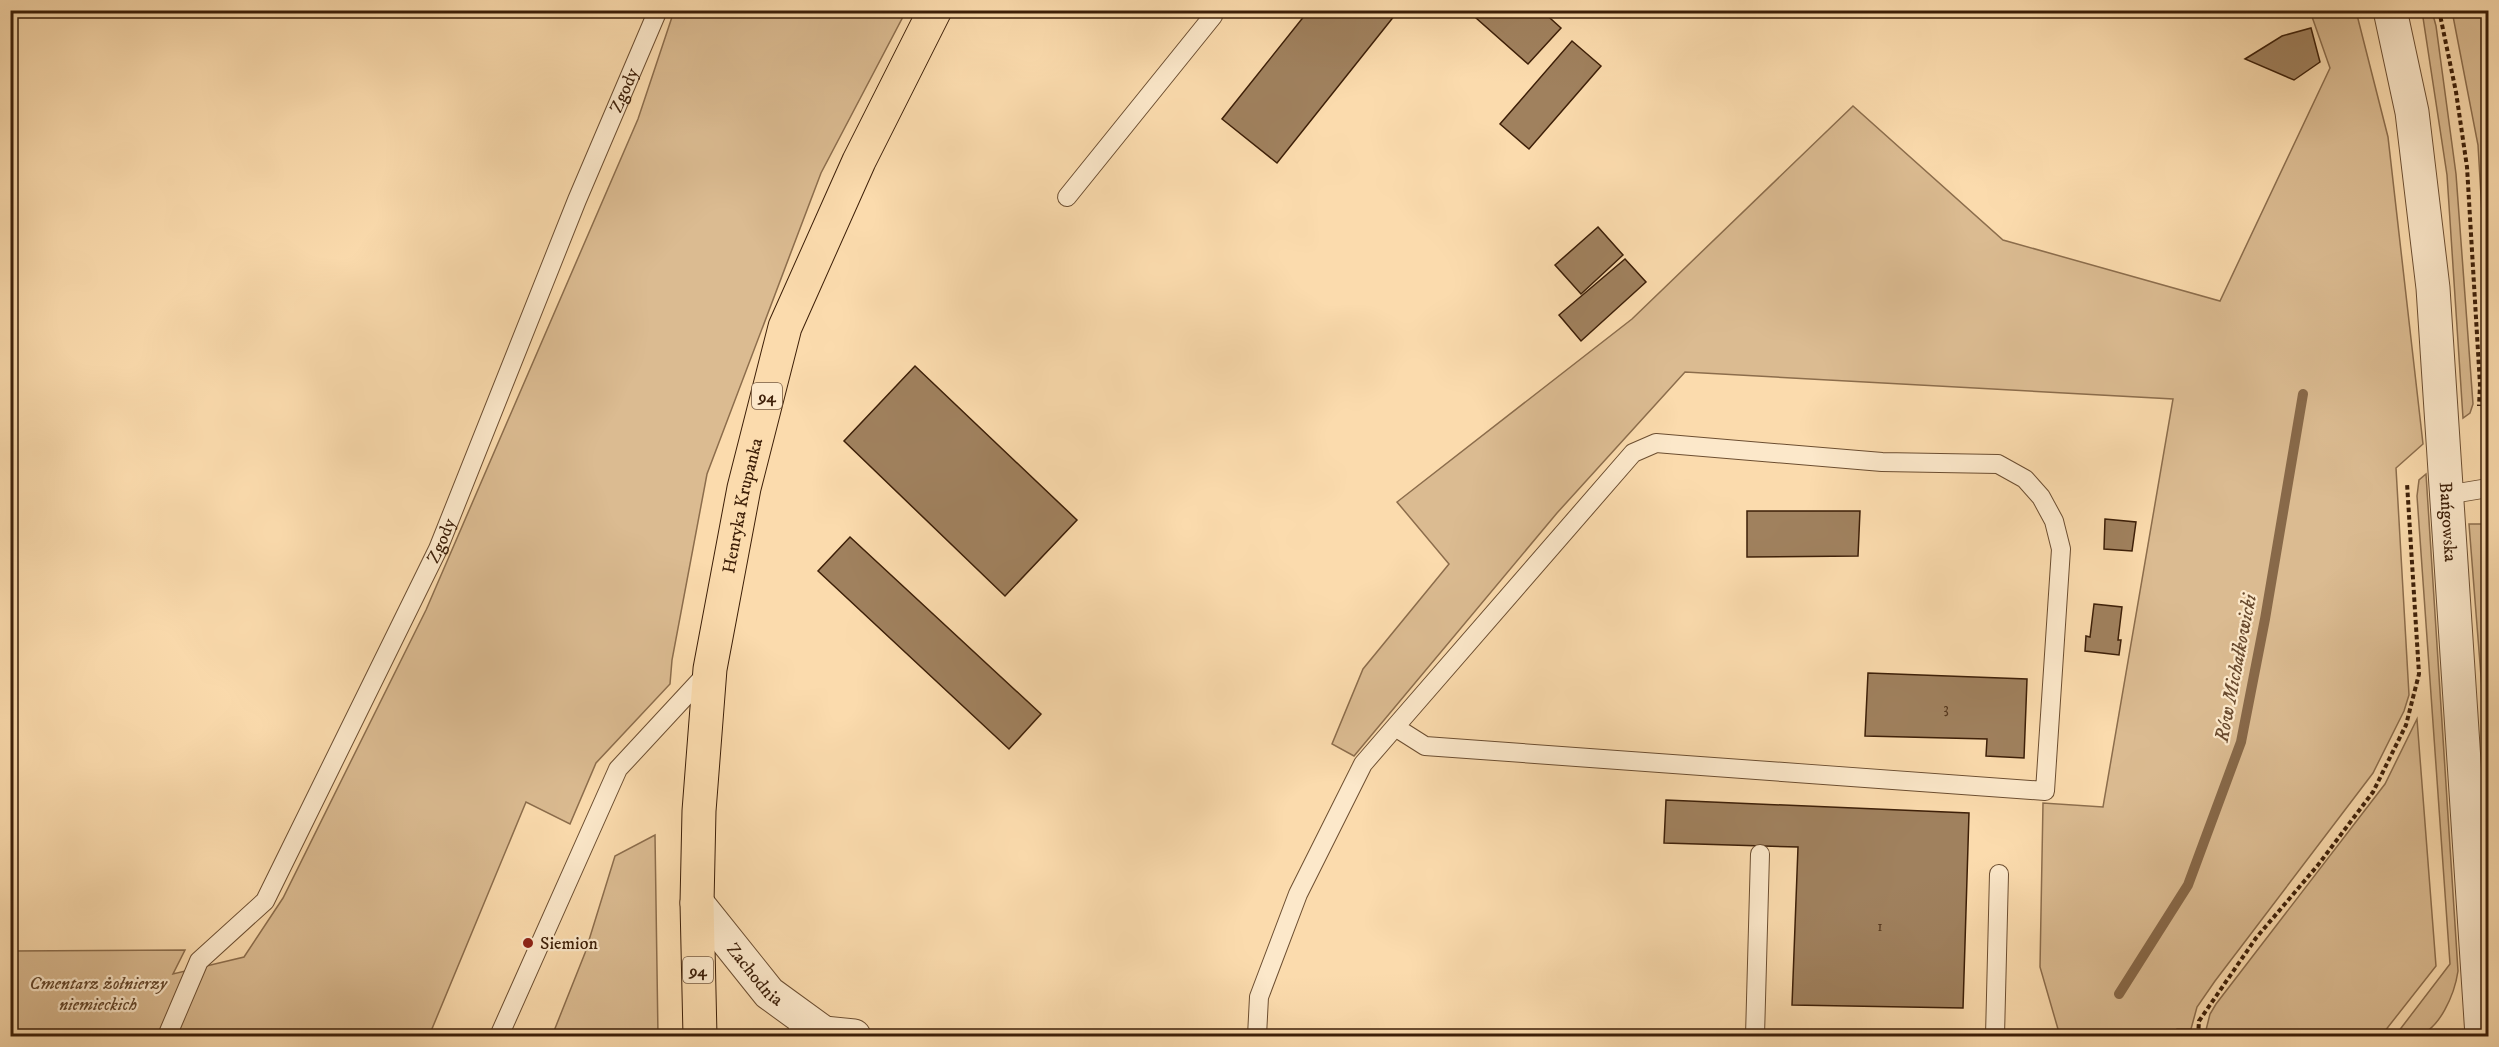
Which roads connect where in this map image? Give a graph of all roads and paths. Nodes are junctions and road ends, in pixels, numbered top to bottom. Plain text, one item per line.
1 (658, 10) edge
2 (935, 10) edge
3 (2390, 10) edge
4 (2439, 10) edge
5 (1212, 12) edge
6 (1067, 197) dead end
7 (2479, 359) dead end
8 (2488, 488) edge
9 (2446, 495) junction
10 (710, 669) junction
11 (2419, 675) dead end
12 (1395, 727) junction
13 (1760, 854) dead end
14 (1999, 874) dead end
15 (697, 903) junction
16 (824, 1035) edge
17 (167, 1036) edge
18 (499, 1036) edge
19 (700, 1036) edge
20 (1257, 1036) edge
21 (1755, 1036) edge
22 (1995, 1036) edge
23 (2198, 1036) edge
24 (2481, 1036) edge

1 - 17 lane, Zgody
2 - 10 main road, Henryka Krupanka / 94
3 - 9 street, Bańgowska
4 - 7 path
5 - 6 lane
8 - 9 lane
9 - 24 street, Bańgowska
10 - 15 main road, Henryka Krupanka / 94
10 - 18 lane
11 - 23 path
12 - 12 lane
12 - 20 lane
13 - 21 lane
14 - 22 lane
15 - 16 street, Zachodnia
15 - 19 main road, Henryka Krupanka / 94

